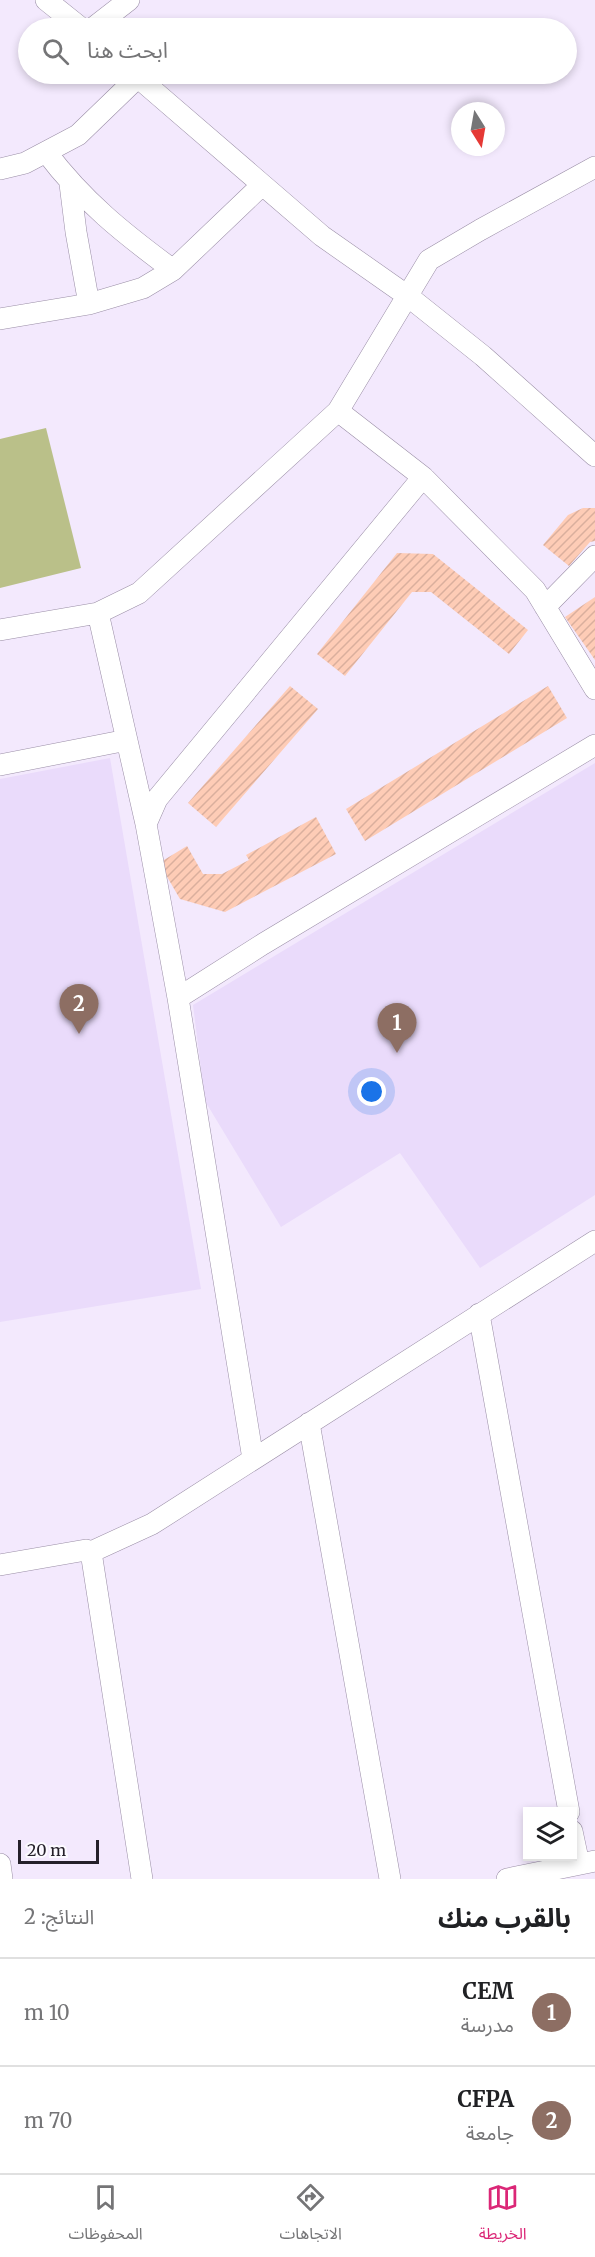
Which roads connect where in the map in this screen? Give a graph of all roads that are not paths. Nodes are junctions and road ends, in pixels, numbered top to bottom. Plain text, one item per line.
1 (46, 0) edge
2 (129, 0) edge
3 (68, 18) edge
4 (106, 18) edge
5 (127, 84) edge
6 (146, 84) edge
7 (46, 152) junction
8 (595, 167) edge
9 (0, 169) edge
10 (70, 184) junction
11 (262, 184) junction
12 (172, 270) junction
13 (409, 297) junction
14 (88, 304) junction
15 (0, 319) edge
16 (338, 411) junction
17 (595, 456) edge
18 (423, 477) junction
19 (595, 556) edge
20 (544, 607) junction
21 (98, 613) junction
22 (0, 630) edge
23 (595, 689) edge
24 (127, 740) junction
25 (595, 745) edge
26 (0, 765) edge
27 (146, 824) junction
28 (178, 998) junction
29 (595, 1241) edge
30 (479, 1314) junction
31 (309, 1423) junction
32 (253, 1459) junction
33 (91, 1552) junction
34 (0, 1565) edge
35 (568, 1807) edge
36 (577, 1840) edge
37 (587, 1863) edge
38 (0, 1864) edge
39 (3, 1879) edge
40 (142, 1879) edge
41 (390, 1879) edge
42 (507, 1879) edge

1 - 3 street
2 - 4 street
5 - 7 street
6 - 11 street
7 - 9 street
7 - 10 street
8 - 13 street
10 - 12 street
10 - 14 street
11 - 12 street
11 - 13 street
12 - 14 street
13 - 16 street
13 - 17 street
14 - 15 street
16 - 18 street
16 - 21 street
18 - 20 street
18 - 27 street
19 - 20 street
20 - 23 street
21 - 22 street
21 - 24 street
24 - 26 street
24 - 27 street
25 - 28 street
27 - 28 street
28 - 32 street
29 - 30 street
30 - 31 street
30 - 35 street
31 - 32 street
31 - 41 street
32 - 33 street
33 - 34 street
33 - 40 street
36 - 37 street
37 - 42 street
38 - 39 street

